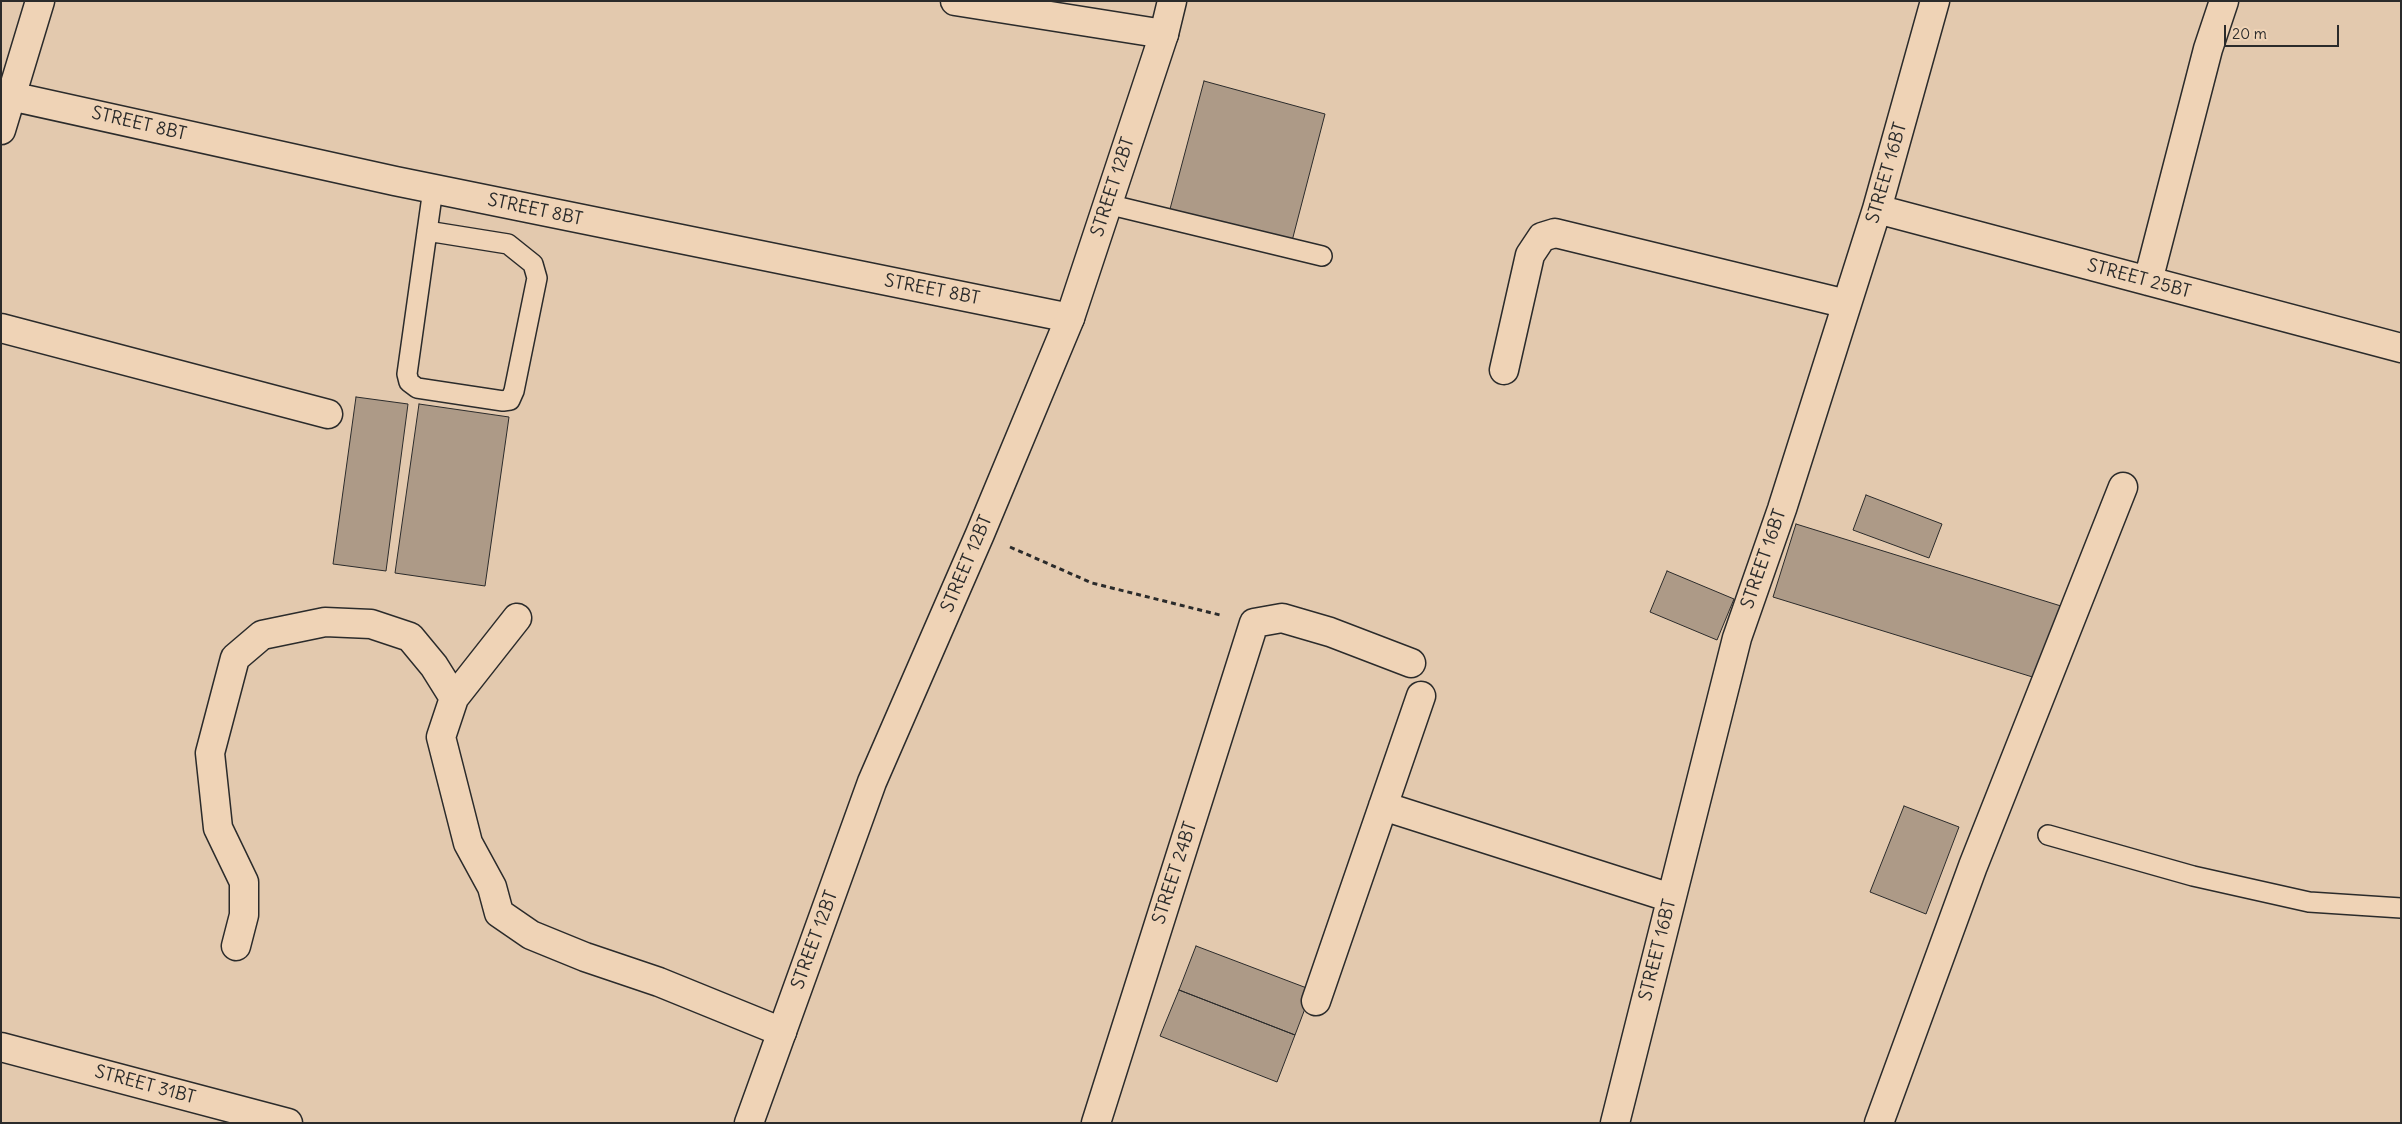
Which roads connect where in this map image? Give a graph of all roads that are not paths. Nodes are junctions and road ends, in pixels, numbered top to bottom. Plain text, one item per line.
1 (40, 1) edge
2 (955, 1) edge
3 (1172, 1) edge
4 (1935, 1) edge
5 (2224, 1) edge
6 (1164, 34) junction
7 (7, 95) edge
8 (1, 130) edge
9 (433, 189) junction
10 (1107, 204) junction
11 (1877, 209) junction
12 (427, 231) junction
13 (1322, 256) dead end
14 (2148, 281) junction
15 (1847, 304) junction
16 (1070, 318) junction
17 (1, 328) edge
18 (2401, 348) edge
19 (1504, 370) dead end
20 (328, 414) dead end
21 (2123, 487) dead end
22 (517, 618) dead end
23 (1411, 663) dead end
24 (1421, 696) dead end
25 (454, 698) junction
26 (1383, 806) junction
27 (2048, 835) dead end
28 (1672, 898) junction
29 (2401, 908) edge
30 (236, 946) dead end
31 (1316, 1001) dead end
32 (782, 1032) junction
33 (1, 1047) edge
34 (288, 1123) edge
35 (749, 1123) edge
36 (1096, 1123) edge
37 (1615, 1123) edge
38 (1879, 1123) edge

1 - 7 street
2 - 6 street
3 - 6 street, STREET 12BT
4 - 11 street, STREET 16BT
5 - 14 street
6 - 10 street, STREET 12BT
7 - 8 street
7 - 9 street, STREET 8BT
9 - 12 lane
9 - 16 street, STREET 8BT
10 - 13 lane
10 - 16 street, STREET 12BT
11 - 14 street, STREET 25BT
11 - 15 street, STREET 16BT
12 - 12 lane
14 - 18 street, STREET 25BT
15 - 19 street
15 - 28 street, STREET 16BT
16 - 32 street, STREET 12BT
17 - 20 street
21 - 38 street
22 - 25 street
23 - 36 street, STREET 24BT
24 - 26 street
25 - 30 street
25 - 32 street
26 - 28 street
26 - 31 street
27 - 29 lane
28 - 37 street, STREET 16BT
32 - 35 street, STREET 12BT
33 - 34 street, STREET 31BT

